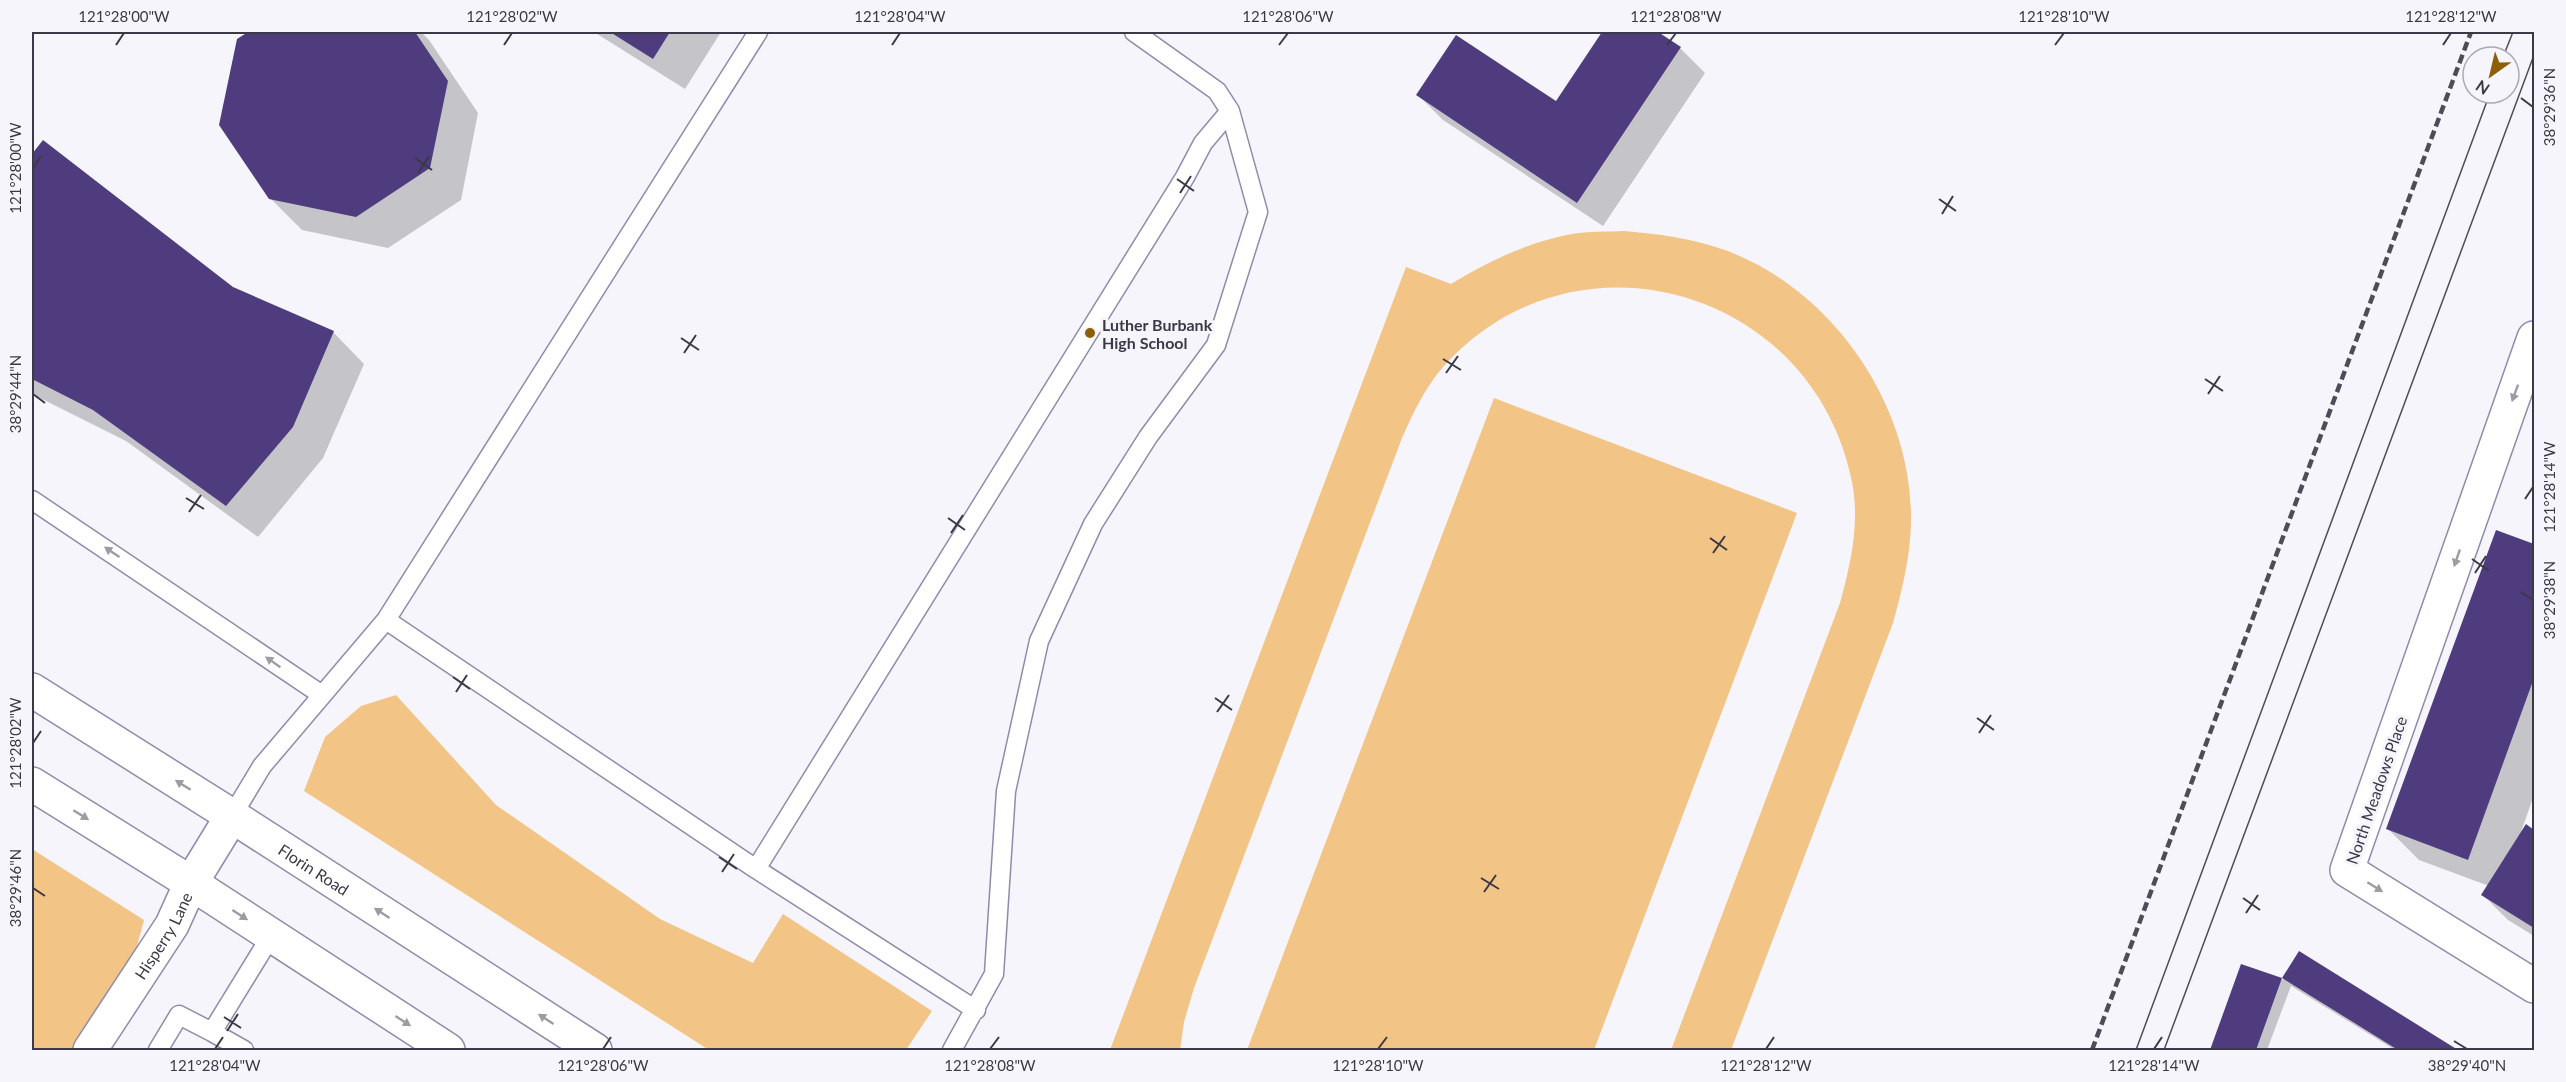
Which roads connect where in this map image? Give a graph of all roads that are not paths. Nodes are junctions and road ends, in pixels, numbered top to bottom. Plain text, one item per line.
1 (758, 32) edge
2 (1134, 32) edge
3 (1230, 111) junction
4 (2535, 338) edge
5 (32, 500) edge
6 (386, 620) junction
7 (32, 690) edge
8 (322, 695) junction
9 (32, 784) edge
10 (232, 816) junction
11 (756, 869) junction
12 (191, 883) junction
13 (271, 936) junction
14 (2535, 986) edge
15 (976, 1010) junction
16 (212, 1032) junction
17 (90, 1050) edge
18 (158, 1050) edge
19 (244, 1050) edge
20 (448, 1050) edge
21 (595, 1050) edge
22 (952, 1050) edge

1 - 6 lane
2 - 3 lane
3 - 11 lane
3 - 15 lane
4 -> 14 main road, North Meadows Place
8 -> 5 lane
6 - 8 lane
6 - 11 lane
10 -> 7 main road, Florin Road
8 - 10 lane
9 -> 12 main road
10 - 12 main road, Hisperry Lane
21 -> 10 main road, Florin Road
11 - 15 lane
12 -> 13 main road
12 - 17 main road, Hisperry Lane
13 - 16 lane
13 -> 20 main road
15 - 22 lane
16 - 18 lane
16 - 19 lane

